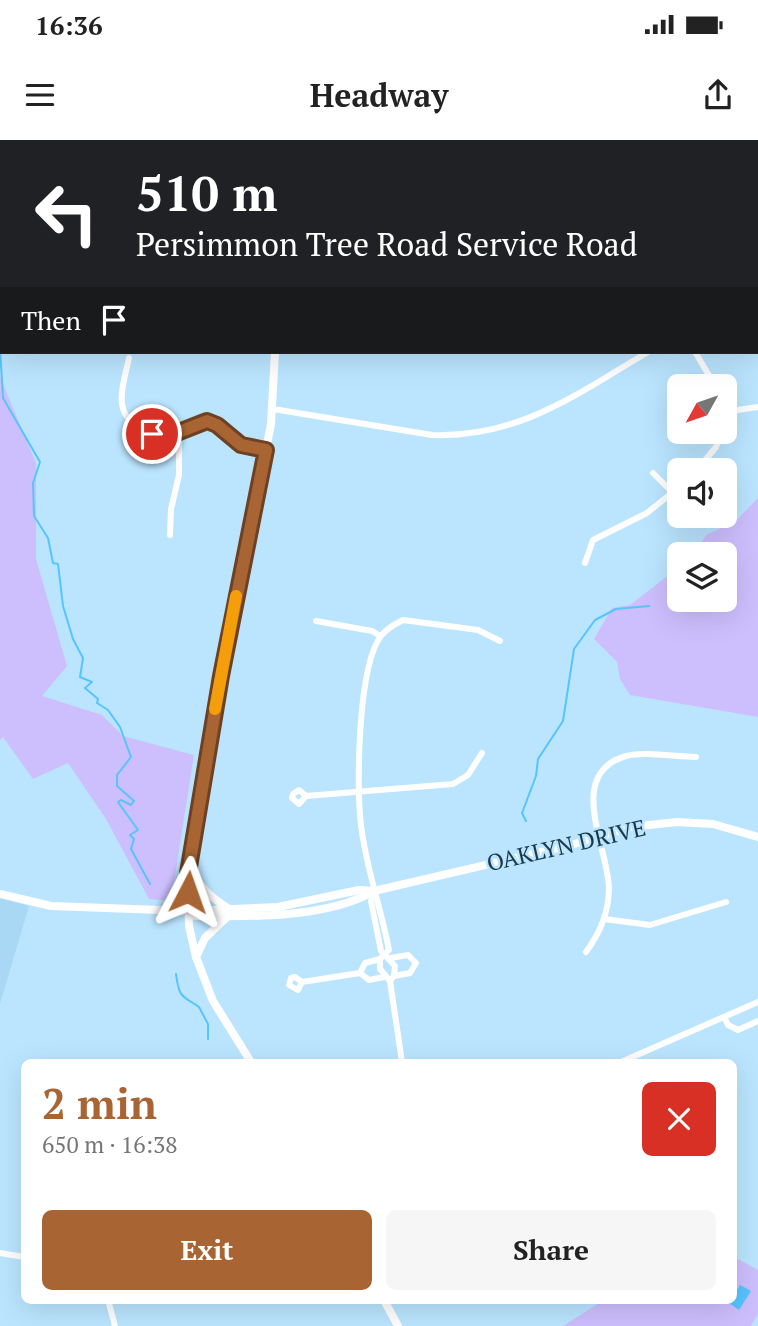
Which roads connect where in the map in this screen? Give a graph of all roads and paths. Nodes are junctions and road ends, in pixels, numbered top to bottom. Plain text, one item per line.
1 (275, 354) edge
2 (645, 354) edge
3 (696, 354) edge
4 (129, 358) dead end
5 (708, 374) edge
6 (758, 408) edge
7 (274, 409) junction
8 (737, 410) edge
9 (179, 432) junction
10 (266, 450) junction
11 (653, 473) dead end
12 (667, 487) edge
13 (667, 498) edge
14 (170, 535) dead end
15 (585, 563) dead end
16 (316, 621) dead end
17 (380, 636) junction
18 (500, 642) dead end
19 (482, 753) dead end
20 (696, 757) dead end
21 (358, 792) junction
22 (306, 796) dead end
23 (599, 837) junction
24 (758, 837) edge
25 (189, 864) junction
26 (374, 891) junction
27 (0, 894) edge
28 (726, 902) dead end
29 (188, 911) junction
30 (228, 913) junction
31 (604, 919) junction
32 (586, 952) dead end
33 (196, 957) junction
34 (385, 958) junction
35 (360, 973) junction
36 (389, 978) junction
37 (302, 982) dead end
38 (758, 1002) edge
39 (724, 1017) junction
40 (758, 1021) edge
41 (249, 1059) edge
42 (402, 1059) edge
43 (628, 1059) edge
44 (0, 1253) edge
45 (21, 1256) edge
46 (109, 1304) edge
47 (386, 1304) edge
48 (115, 1326) edge
49 (397, 1326) edge

1 - 7 main road
2 - 7 street
3 - 5 street
4 - 9 street
6 - 8 street
7 - 10 main road
9 - 10 street
9 - 14 street
10 - 25 main road
11 - 12 street
13 - 15 street
16 - 17 street
17 - 18 street
17 - 21 street
19 - 21 street
20 - 23 street
21 - 22 street
21 - 26 street
23 - 24 main road, OAKLYN DRIVE
23 - 26 main road, OAKLYN DRIVE
23 - 31 street
25 - 29 main road
25 - 30 main road
26 - 30 main road, OAKLYN DRIVE
26 - 34 street
27 - 29 main road, OAKLYN DRIVE
28 - 31 street
29 - 30 main road, OAKLYN DRIVE
29 - 33 main road
30 - 33 main road
31 - 32 street
33 - 41 main road
34 - 35 street
34 - 36 street
34 - 36 street
34 - 36 street
35 - 36 street
35 - 37 street
36 - 42 street
38 - 39 street
39 - 40 street
39 - 43 street
44 - 45 street
46 - 48 street
47 - 49 main road

